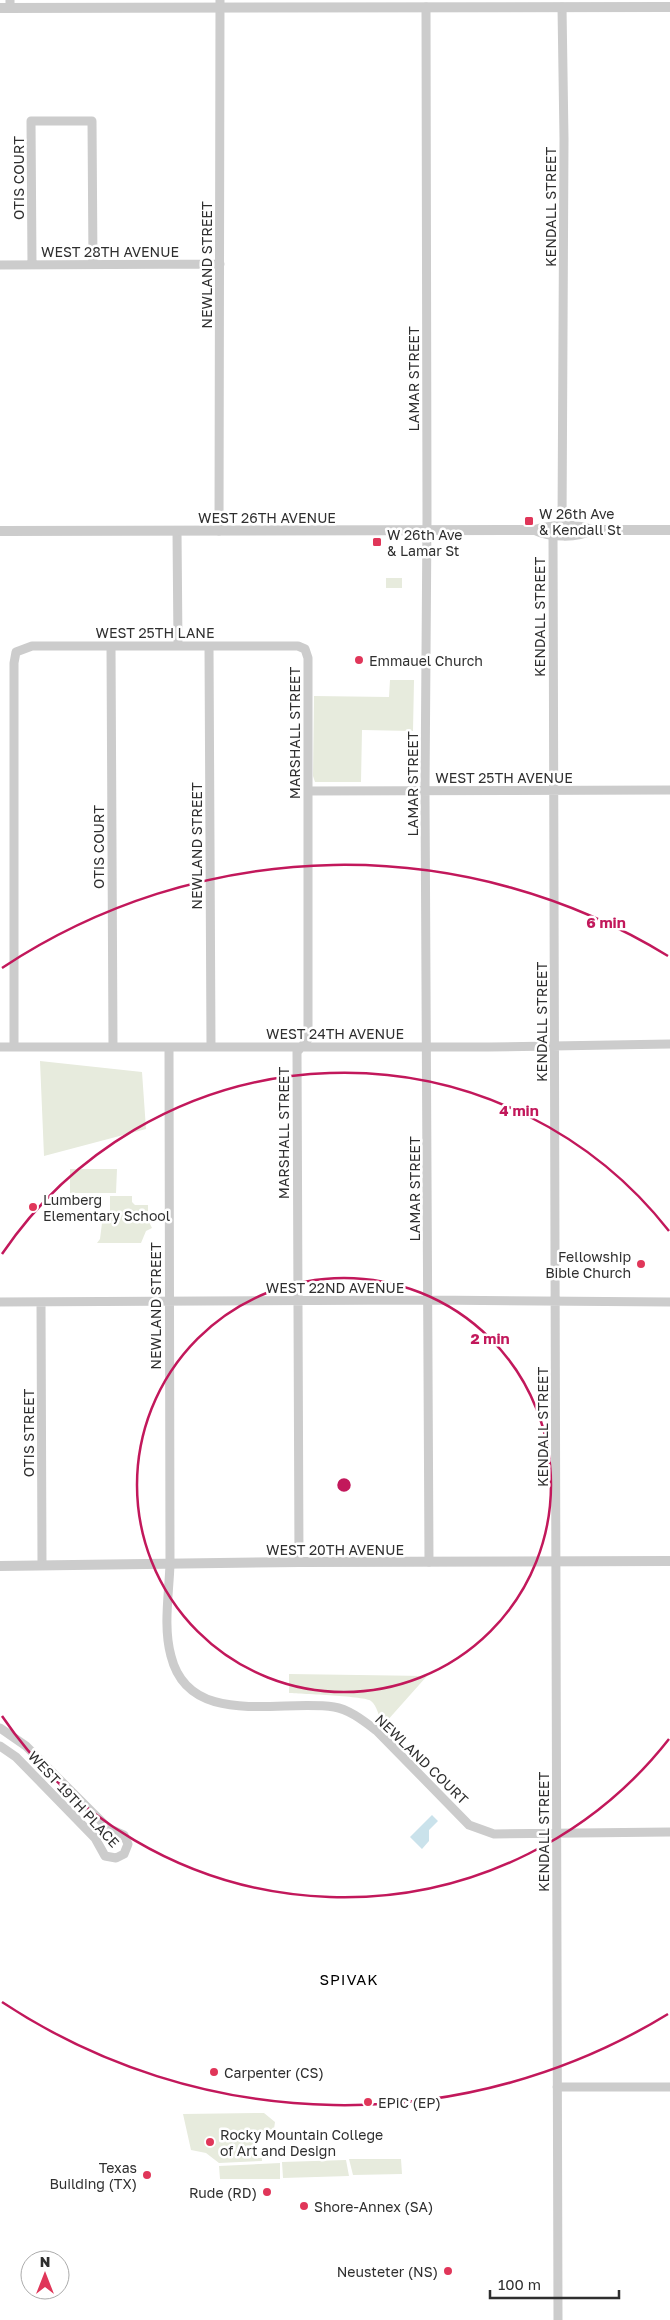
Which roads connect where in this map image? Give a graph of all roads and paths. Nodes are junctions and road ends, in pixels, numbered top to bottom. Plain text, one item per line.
1 (220, 4) edge
2 (7, 5) edge
3 (566, 5) edge
4 (426, 6) junction
5 (670, 7) edge
6 (93, 264) junction
7 (220, 264) junction
8 (0, 265) edge
9 (32, 265) junction
10 (562, 527) junction
11 (427, 530) junction
12 (535, 530) junction
13 (591, 530) junction
14 (670, 530) edge
15 (0, 531) edge
16 (177, 531) junction
17 (219, 531) junction
18 (553, 534) junction
19 (111, 646) junction
20 (178, 646) junction
21 (209, 646) junction
22 (305, 649) joint
23 (308, 790) junction
24 (425, 790) junction
25 (553, 790) junction
26 (670, 790) edge
27 (670, 1044) edge
28 (555, 1045) junction
29 (211, 1046) junction
30 (0, 1047) edge
31 (14, 1047) junction
32 (113, 1047) junction
33 (301, 1047) junction
34 (428, 1047) junction
35 (169, 1048) junction
36 (428, 1300) junction
37 (298, 1301) junction
38 (0, 1302) edge
39 (41, 1302) junction
40 (168, 1302) junction
41 (556, 1302) junction
42 (670, 1302) edge
43 (299, 1562) junction
44 (429, 1562) junction
45 (555, 1562) junction
46 (670, 1562) edge
47 (170, 1564) junction
48 (42, 1565) junction
49 (0, 1566) edge
50 (0, 1728) edge
51 (0, 1746) edge
52 (670, 1832) edge
53 (557, 1833) junction
54 (558, 2087) junction
55 (670, 2087) edge
56 (558, 2320) edge

1 - 2 street
1 - 4 street
1 - 7 street, NEWLAND STREET
3 - 4 street
3 - 5 street
3 - 10 street, KENDALL STREET
4 - 11 street, LAMAR STREET
6 - 7 street, WEST 28TH AVENUE
6 - 9 street, WEST 28TH AVENUE
6 - 9 street, OTIS COURT
7 - 17 street, NEWLAND STREET
8 - 9 street, WEST 28TH AVENUE
10 - 12 street, WEST 26TH AVENUE
10 - 13 street, WEST 26TH AVENUE
11 - 12 street, WEST 26TH AVENUE
11 - 17 street, WEST 26TH AVENUE
11 - 24 street, LAMAR STREET
12 - 18 street, WEST 26TH AVENUE
13 - 14 street, WEST 26TH AVENUE
13 - 18 street, WEST 26TH AVENUE
15 - 16 street, WEST 26TH AVENUE
16 - 17 street, WEST 26TH AVENUE
16 - 20 street
18 - 25 street, KENDALL STREET
19 - 20 street, WEST 25TH LANE
19 - 31 street, WEST 25TH LANE
19 - 32 street, OTIS COURT
20 - 21 street, WEST 25TH LANE
21 - 22 street, WEST 25TH LANE
21 - 29 street, NEWLAND STREET
22 - 23 street, MARSHALL STREET
23 - 24 street, WEST 25TH AVENUE
23 - 33 street, MARSHALL STREET
24 - 25 street, WEST 25TH AVENUE
24 - 34 street, LAMAR STREET
25 - 26 street, WEST 25TH AVENUE
25 - 28 street, KENDALL STREET
27 - 28 street, WEST 24TH AVENUE
28 - 34 street, WEST 24TH AVENUE
28 - 41 street, KENDALL STREET
29 - 33 street, WEST 24TH AVENUE
29 - 35 street, WEST 24TH AVENUE
30 - 31 street, WEST 24TH AVENUE
31 - 32 street, WEST 24TH AVENUE
32 - 35 street, WEST 24TH AVENUE
33 - 34 street, WEST 24TH AVENUE
33 - 37 street, MARSHALL STREET
34 - 36 street, LAMAR STREET
35 - 40 street, NEWLAND STREET
36 - 37 street, WEST 22ND AVENUE
36 - 41 street, WEST 22ND AVENUE
36 - 44 street, LAMAR STREET
37 - 40 street, WEST 22ND AVENUE
37 - 43 street, MARSHALL STREET
38 - 39 street, WEST 22ND AVENUE
39 - 40 street, WEST 22ND AVENUE
39 - 48 street, OTIS STREET
40 - 47 street, NEWLAND STREET
41 - 42 street, WEST 22ND AVENUE
41 - 45 street, KENDALL STREET
43 - 44 street, WEST 20TH AVENUE
43 - 47 street, WEST 20TH AVENUE
44 - 45 street, WEST 20TH AVENUE
45 - 46 street, WEST 20TH AVENUE
45 - 53 street, KENDALL STREET
47 - 48 street, WEST 20TH AVENUE
47 - 53 street, NEWLAND COURT
48 - 49 street, WEST 20TH AVENUE
50 - 51 street, WEST 19TH PLACE
52 - 53 street
53 - 54 street, KENDALL STREET
54 - 55 street
54 - 56 street, KENDALL STREET

